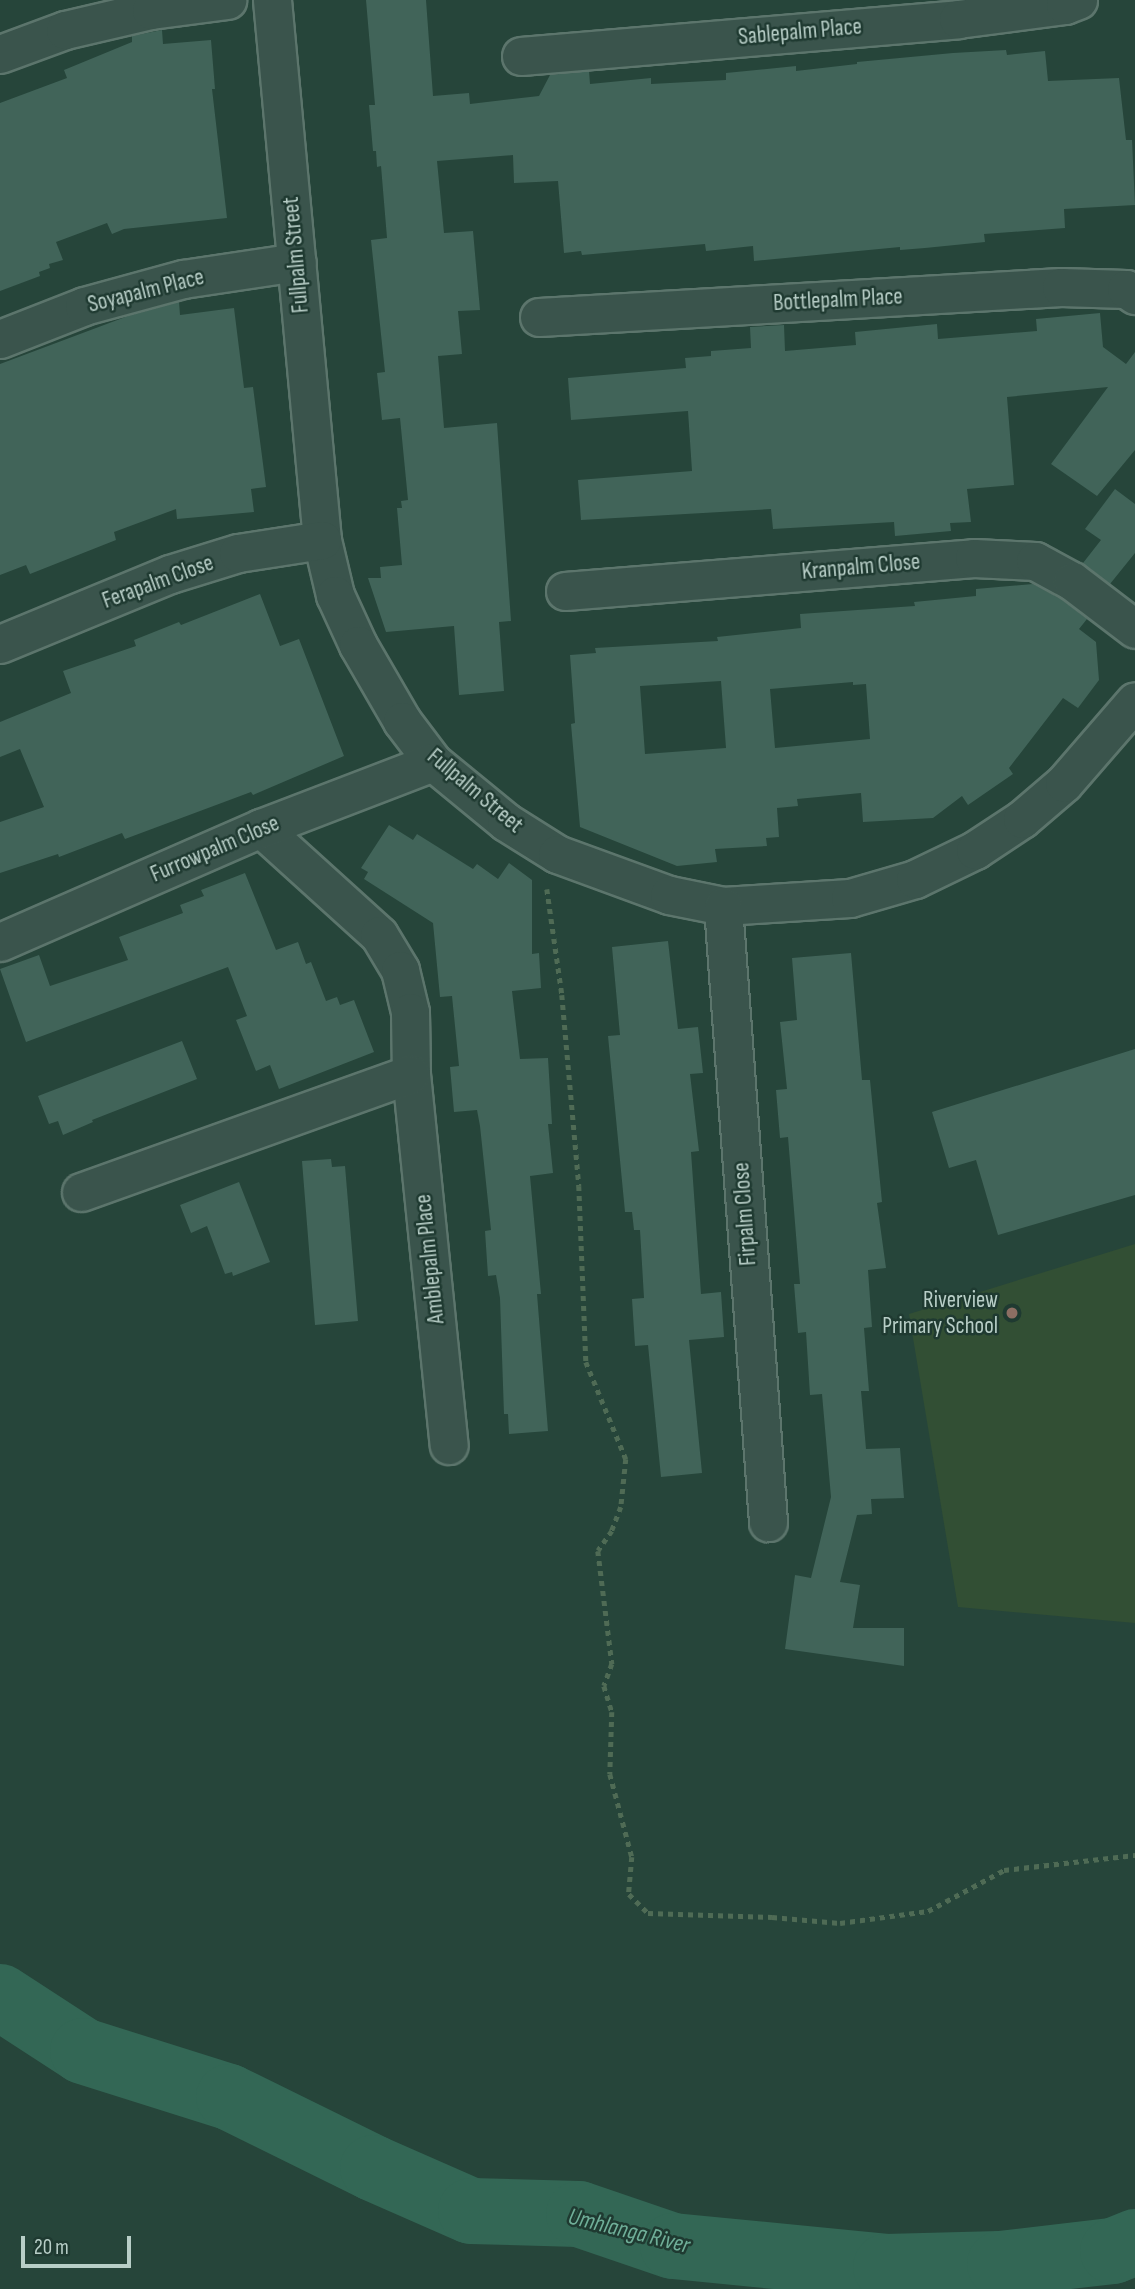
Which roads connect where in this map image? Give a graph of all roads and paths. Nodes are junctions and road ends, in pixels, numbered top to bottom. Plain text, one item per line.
1 (227, 0) edge
2 (272, 0) edge
3 (1078, 0) edge
4 (0, 54) edge
5 (521, 56) dead end
6 (297, 262) junction
7 (1135, 295) edge
8 (539, 317) dead end
9 (0, 339) edge
10 (321, 540) junction
11 (565, 591) dead end
12 (1135, 629) edge
13 (0, 644) edge
14 (1135, 701) edge
15 (433, 762) junction
16 (261, 828) junction
17 (541, 843) junction
18 (723, 906) junction
19 (0, 942) edge
20 (411, 1074) junction
21 (81, 1192) dead end
22 (449, 1445) dead end
23 (768, 1522) dead end
24 (1135, 1855) edge

1 - 4 street
2 - 6 street, Fullpalm Street
3 - 5 street, Sablepalm Place
6 - 9 street, Soyapalm Place
6 - 10 street, Fullpalm Street
7 - 8 street, Bottlepalm Place
10 - 13 street, Ferapalm Close
10 - 15 street, Fullpalm Street
11 - 12 street, Kranpalm Close
14 - 18 street, Fullpalm Street
15 - 16 street, Furrowpalm Close
15 - 17 street, Fullpalm Street
16 - 19 street, Furrowpalm Close
16 - 20 street, Amblepalm Place
17 - 18 street, Fullpalm Street
17 - 24 path
18 - 23 street, Firpalm Close
20 - 21 street
20 - 22 street, Amblepalm Place

